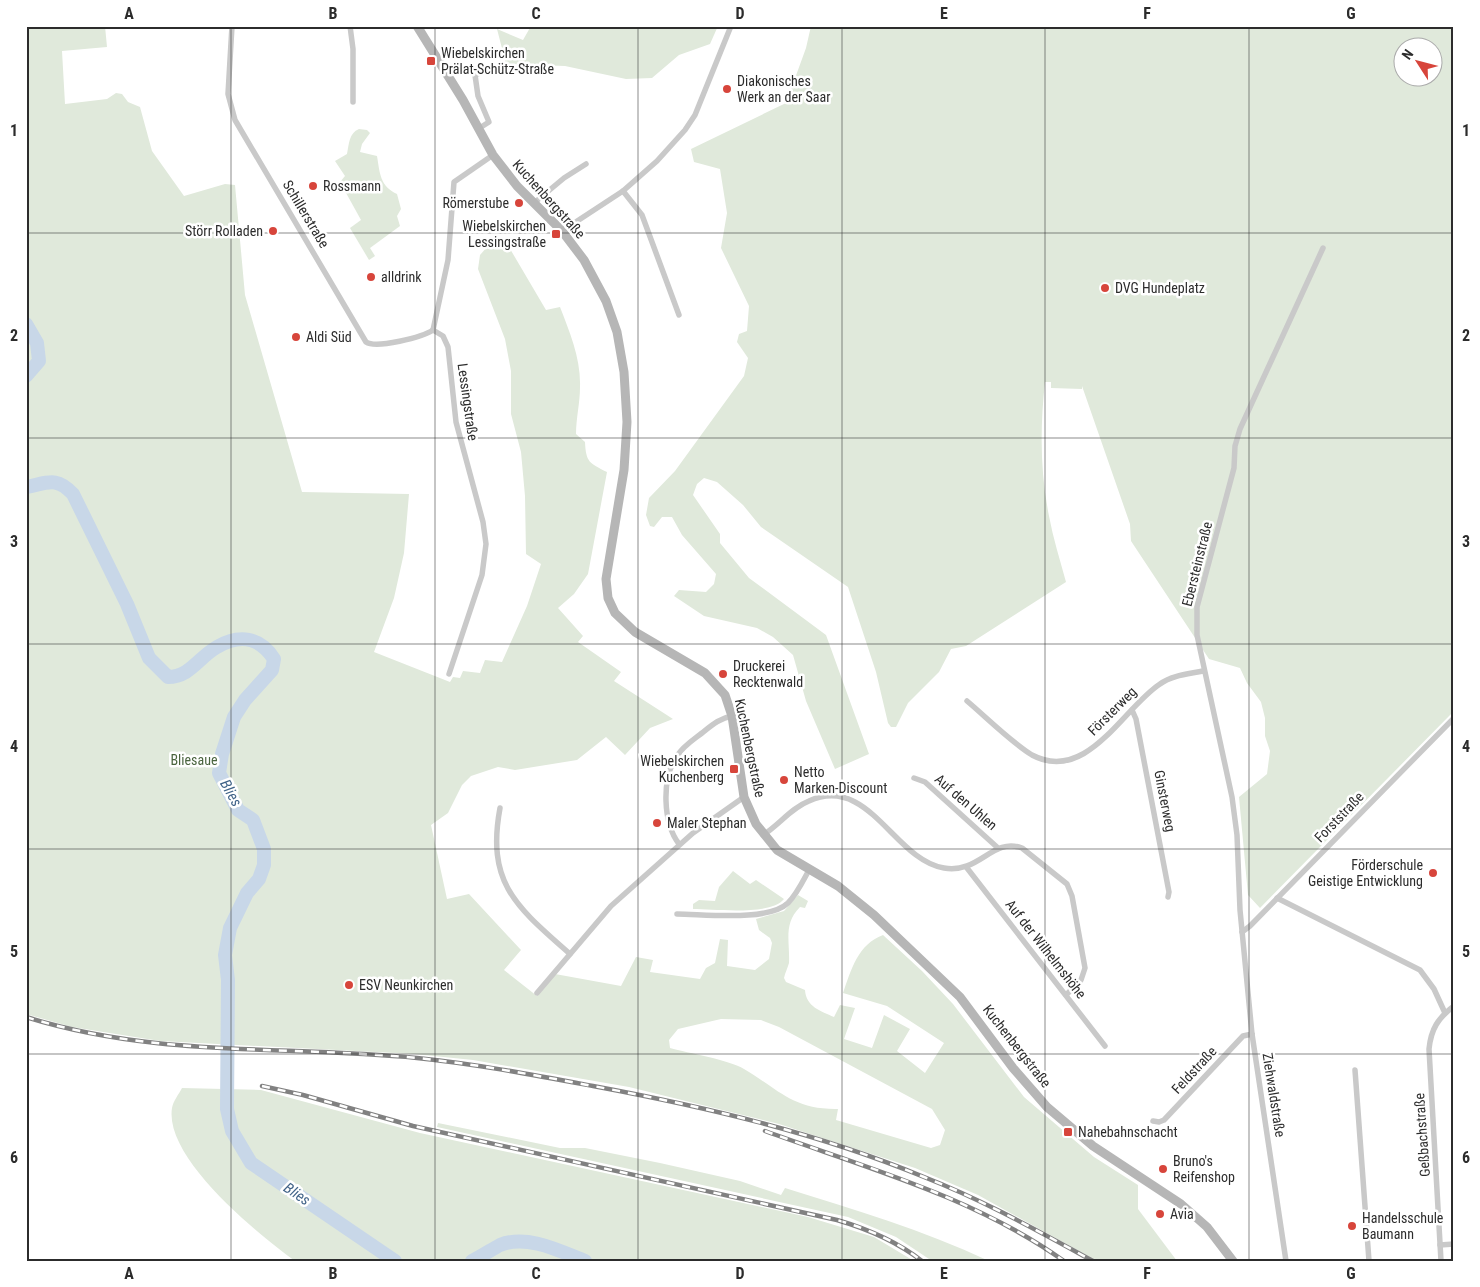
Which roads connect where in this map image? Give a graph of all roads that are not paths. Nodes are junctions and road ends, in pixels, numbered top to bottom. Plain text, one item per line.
1 (232, 26) edge
2 (350, 26) edge
3 (417, 26) edge
4 (731, 26) edge
5 (502, 65) dead end
6 (353, 102) dead end
7 (478, 128) junction
8 (493, 155) junction
9 (586, 164) dead end
10 (623, 191) junction
11 (534, 203) junction
12 (562, 231) junction
13 (1323, 248) dead end
14 (679, 314) dead end
15 (432, 330) junction
16 (1203, 671) junction
17 (449, 674) dead end
18 (967, 701) dead end
19 (1132, 710) junction
20 (732, 716) junction
21 (1454, 718) edge
22 (914, 778) dead end
23 (744, 797) junction
24 (500, 808) dead end
25 (763, 835) junction
26 (679, 844) junction
27 (998, 848) junction
28 (967, 868) junction
29 (809, 870) junction
30 (1168, 897) dead end
31 (1277, 898) junction
32 (677, 914) dead end
33 (1242, 932) junction
34 (570, 954) junction
35 (537, 994) dead end
36 (1066, 995) junction
37 (1454, 1006) edge
38 (1445, 1013) junction
39 (1252, 1034) junction
40 (1105, 1046) dead end
41 (1355, 1070) dead end
42 (1153, 1121) dead end
43 (1454, 1244) edge
44 (1440, 1245) junction
45 (1233, 1261) edge
46 (1286, 1261) edge
47 (1369, 1261) edge
48 (1441, 1261) edge

1 - 15 street, Schillerstraße
2 - 6 street
3 - 7 main road, Kuchenbergstraße
4 - 10 street
5 - 7 street
7 - 8 main road, Kuchenbergstraße
8 - 11 main road, Kuchenbergstraße
8 - 15 street
9 - 11 street
10 - 12 street
10 - 14 street
11 - 12 main road, Kuchenbergstraße
12 - 20 main road, Kuchenbergstraße
13 - 16 street, Ebersteinstraße
15 - 17 street, Lessingstraße
16 - 19 street, Försterweg
16 - 33 street, Ebersteinstraße
18 - 19 street, Försterweg
19 - 30 street, Ginsterweg
20 - 23 main road, Kuchenbergstraße
20 - 26 street
21 - 31 street, Forststraße
22 - 27 street, Auf den Uhlen
23 - 25 main road, Kuchenbergstraße
23 - 26 street
24 - 34 street
25 - 28 street
25 - 29 main road, Kuchenbergstraße
26 - 34 street
27 - 28 street, Auf den Uhlen
27 - 36 street, Auf den Uhlen
28 - 36 street, Auf der Wilhelmshöhe
29 - 32 street
29 - 45 main road, Kuchenbergstraße
31 - 33 street, Forststraße
31 - 38 street
33 - 39 street, Ziehwaldstraße
34 - 35 street
36 - 40 street, Auf der Wilhelmshöhe
37 - 38 street, Geßbachstraße
38 - 44 street, Geßbachstraße
39 - 42 street, Feldstraße
39 - 46 street, Ziehwaldstraße
41 - 47 street
43 - 44 street
44 - 48 street, Geßbachstraße

